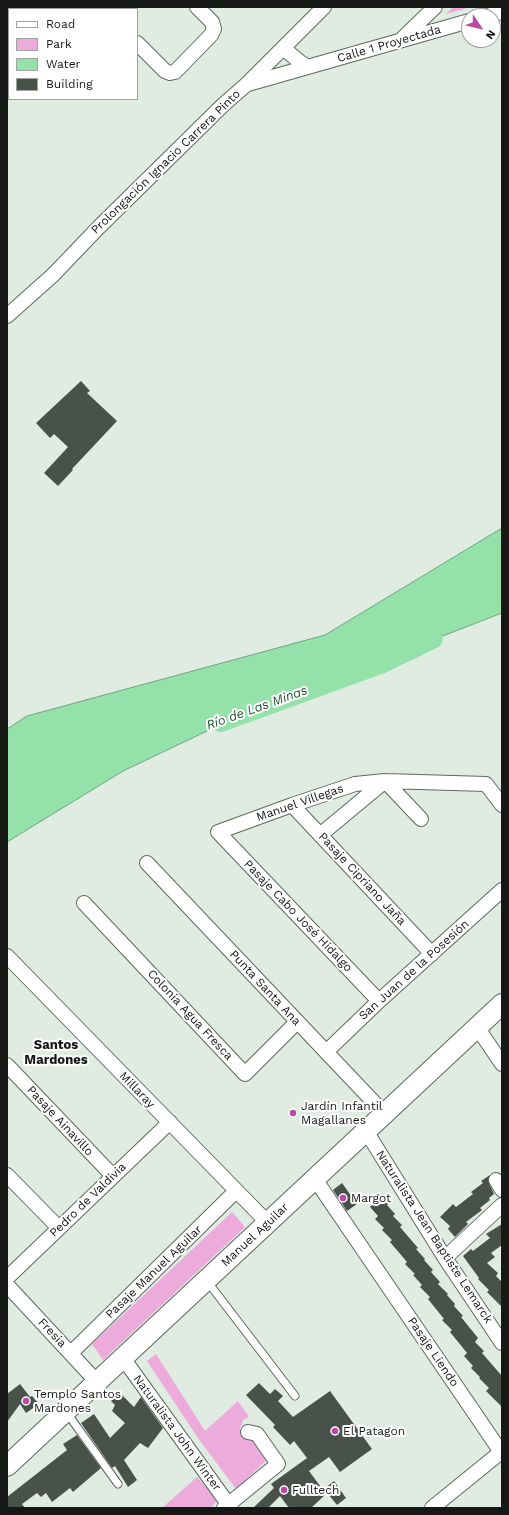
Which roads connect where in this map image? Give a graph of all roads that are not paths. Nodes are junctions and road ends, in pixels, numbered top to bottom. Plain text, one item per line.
1 (197, 7) edge
2 (324, 7) edge
3 (435, 7) edge
4 (461, 23) edge
5 (400, 41) junction
6 (138, 44) edge
7 (284, 48) junction
8 (308, 67) junction
9 (247, 84) junction
10 (7, 316) edge
11 (385, 781) junction
12 (292, 805) junction
13 (502, 805) edge
14 (421, 819) dead end
15 (218, 832) joint
16 (320, 835) junction
17 (147, 862) dead end
18 (502, 890) edge
19 (84, 903) dead end
20 (432, 954) junction
21 (7, 956) edge
22 (379, 1001) junction
23 (502, 1004) edge
24 (297, 1022) junction
25 (478, 1027) junction
26 (326, 1052) junction
27 (502, 1064) edge
28 (7, 1065) edge
29 (385, 1114) junction
30 (170, 1122) junction
31 (366, 1131) junction
32 (7, 1175) edge
33 (113, 1176) junction
34 (315, 1179) junction
35 (236, 1190) junction
36 (502, 1205) edge
37 (268, 1223) junction
38 (59, 1228) junction
39 (445, 1258) junction
40 (7, 1278) edge
41 (206, 1280) junction
42 (7, 1285) edge
43 (502, 1343) edge
44 (71, 1353) junction
45 (123, 1358) junction
46 (97, 1382) junction
47 (295, 1396) dead end
48 (66, 1411) junction
49 (248, 1432) dead end
50 (7, 1466) edge
51 (118, 1484) dead end
52 (228, 1507) edge
53 (432, 1508) edge

1 - 6 street
2 - 7 street, Prolongación Ignacio Carrera Pinto
3 - 5 street
4 - 5 street, Calle 1 Proyectada
5 - 8 street, Calle 1 Proyectada
7 - 8 street
7 - 9 street, Prolongación Ignacio Carrera Pinto
8 - 9 street, Calle 1 Proyectada
9 - 10 street, Prolongación Ignacio Carrera Pinto
11 - 12 street, Manuel Villegas
11 - 13 street, Manuel Villegas
11 - 14 street
11 - 16 street, Manuel Villegas
12 - 15 street, Manuel Villegas
12 - 16 street, Pasaje Cipriano Jaña
15 - 22 street, Pasaje Cabo José Hidalgo
16 - 20 street, Pasaje Cipriano Jaña
17 - 24 street, Punta Santa Ana
18 - 20 street, San Juan de la Posesión
19 - 24 street, Colonia Agua Fresca
20 - 22 street, San Juan de la Posesión
21 - 30 street, Millaray
22 - 26 street, San Juan de la Posesión
23 - 25 street, Manuel Aguilar
24 - 26 street, Punta Santa Ana
25 - 27 street
25 - 29 street, Manuel Aguilar
26 - 29 street, Punta Santa Ana
28 - 33 street, Pasaje Ainavillo
29 - 31 street, Manuel Aguilar
30 - 33 street, Pedro de Valdivia
30 - 35 street, Millaray
31 - 34 street, Manuel Aguilar
31 - 39 street, Naturalista Jean Baptiste Lemarck
32 - 38 street
33 - 38 street, Pedro de Valdivia
34 - 37 street, Manuel Aguilar
34 - 53 street, Pasaje Liendo
35 - 37 street, Millaray
35 - 44 street, Pasaje Manuel Aguilar
36 - 39 street
37 - 41 street, Manuel Aguilar
38 - 40 street, Pedro de Valdivia
39 - 43 street, Naturalista Jean Baptiste Lemarck
41 - 45 street, Manuel Aguilar
41 - 47 lane
42 - 44 street, Fresia
44 - 46 street, Fresia
45 - 46 street, Manuel Aguilar
45 - 52 street, Naturalista John Winter
46 - 48 street, Manuel Aguilar
48 - 50 street, Manuel Aguilar
48 - 51 lane
49 - 52 street

